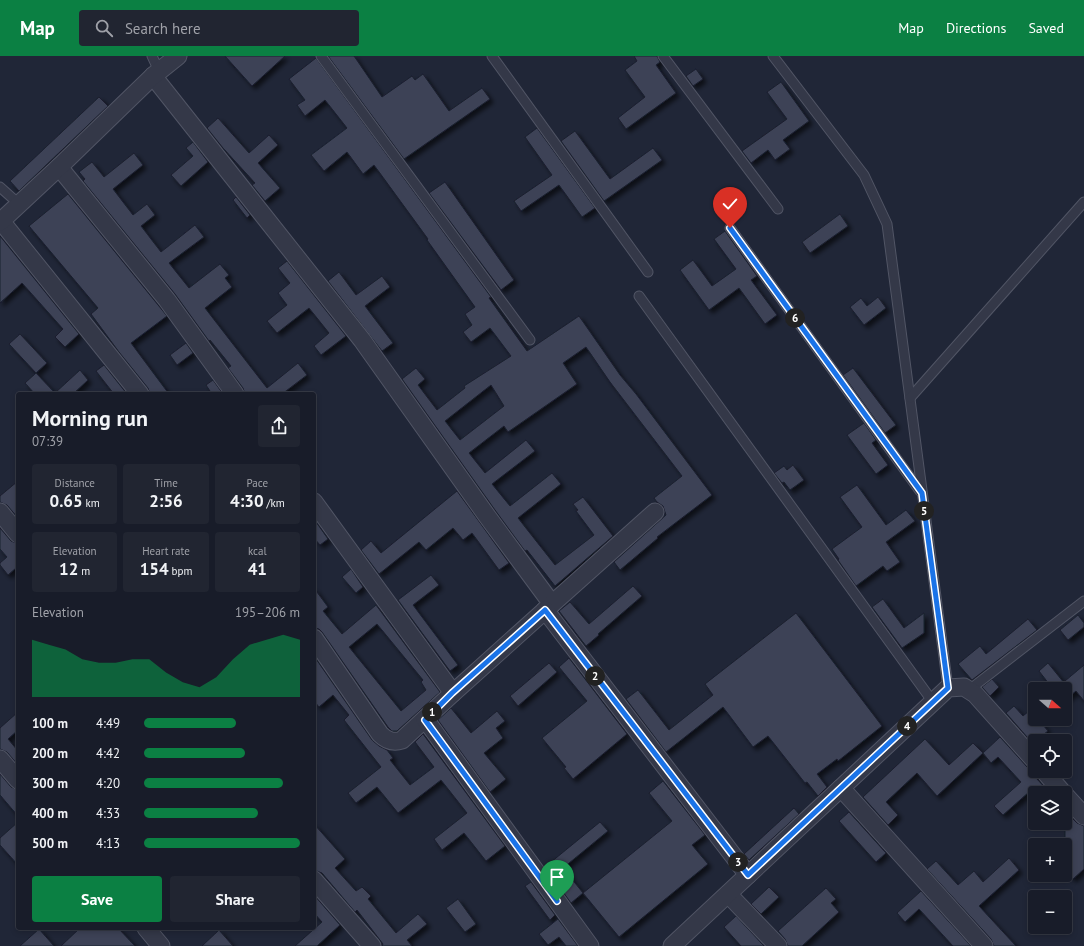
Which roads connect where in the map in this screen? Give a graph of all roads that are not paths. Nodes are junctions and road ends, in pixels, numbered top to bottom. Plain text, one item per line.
1 (152, 56) edge
2 (178, 56) edge
3 (320, 56) edge
4 (492, 56) edge
5 (663, 56) edge
6 (773, 56) edge
7 (156, 73) junction
8 (59, 168) junction
9 (0, 187) edge
10 (1084, 202) edge
11 (19, 204) junction
12 (778, 209) dead end
13 (0, 222) edge
14 (730, 228) dead end
15 (648, 272) dead end
16 (639, 296) dead end
17 (530, 340) dead end
18 (138, 392) edge
19 (234, 392) edge
20 (910, 398) junction
21 (922, 493) junction
22 (316, 505) edge
23 (0, 512) edge
24 (655, 512) dead end
25 (16, 532) edge
26 (1084, 601) edge
27 (548, 607) junction
28 (316, 641) edge
29 (948, 688) junction
30 (969, 690) junction
31 (452, 693) junction
32 (933, 702) junction
33 (425, 720) junction
34 (1028, 753) edge
35 (0, 759) edge
36 (16, 778) edge
37 (1050, 778) edge
38 (1057, 786) edge
39 (841, 788) junction
40 (1072, 803) edge
41 (1084, 816) edge
42 (748, 875) junction
43 (316, 882) edge
44 (728, 894) junction
45 (148, 930) edge
46 (162, 946) edge
47 (372, 946) edge
48 (590, 946) edge
49 (672, 946) edge
50 (778, 946) edge
51 (984, 946) edge

1 - 7 lane
2 - 7 street
3 - 17 lane
4 - 15 lane
5 - 12 lane
6 - 20 lane
7 - 8 street
7 - 27 street
8 - 11 street
8 - 19 street
9 - 11 lane
10 - 20 lane
11 - 13 street
13 - 18 street
14 - 21 lane
16 - 32 lane
20 - 21 lane
21 - 29 lane
22 - 31 street
23 - 25 street
24 - 27 street
26 - 30 lane
27 - 31 street
27 - 42 street
28 - 33 street
29 - 30 street
29 - 32 street
30 - 34 street
31 - 33 street
32 - 39 street
33 - 48 street
35 - 36 street
37 - 38 street
39 - 42 street
39 - 51 street
40 - 41 street
42 - 44 street
43 - 47 street
44 - 49 street
44 - 50 street
45 - 46 street

